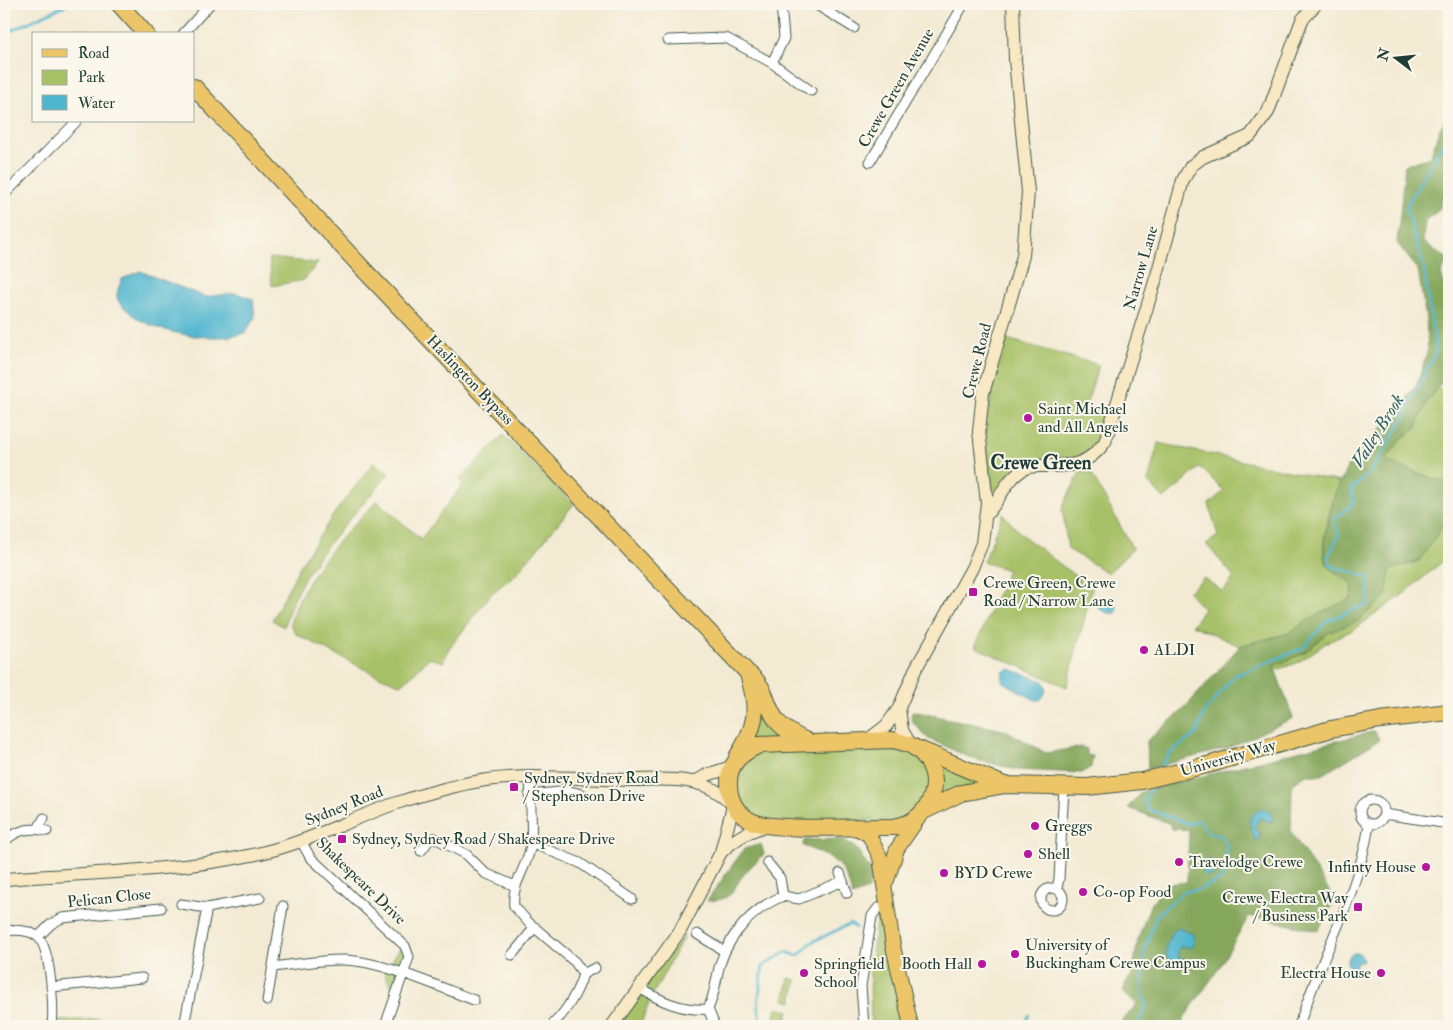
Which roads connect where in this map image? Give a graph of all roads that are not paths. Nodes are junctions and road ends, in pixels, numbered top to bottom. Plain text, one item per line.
1 (119, 4) edge
2 (210, 4) edge
3 (781, 4) edge
4 (815, 4) edge
5 (964, 4) edge
6 (1014, 4) edge
7 (1316, 4) edge
8 (854, 28) dead end
9 (144, 32) edge
10 (185, 32) edge
11 (668, 40) dead end
12 (772, 63) junction
13 (195, 88) edge
14 (811, 91) dead end
15 (76, 122) edge
16 (870, 162) dead end
17 (4, 195) edge
18 (986, 515) junction
19 (747, 672) junction
20 (899, 708) junction
21 (1449, 712) edge
22 (809, 742) junction
23 (865, 742) junction
24 (913, 747) junction
25 (733, 764) junction
26 (531, 777) junction
27 (697, 782) junction
28 (1005, 784) junction
29 (1064, 787) junction
30 (582, 794) dead end
31 (529, 795) junction
32 (732, 805) junction
33 (923, 812) junction
34 (1384, 814) junction
35 (44, 818) dead end
36 (1370, 824) junction
37 (1449, 824) edge
38 (766, 826) junction
39 (852, 826) junction
40 (4, 842) edge
41 (301, 842) junction
42 (531, 843) junction
43 (421, 851) dead end
44 (721, 852) junction
45 (767, 862) dead end
46 (4, 879) edge
47 (515, 886) junction
48 (886, 887) junction
49 (1057, 888) dead end
50 (847, 893) dead end
51 (783, 896) junction
52 (260, 898) dead end
53 (632, 899) dead end
54 (181, 904) dead end
55 (284, 906) dead end
56 (887, 907) junction
57 (161, 908) dead end
58 (207, 908) junction
59 (534, 928) junction
60 (4, 931) edge
61 (696, 934) dead end
62 (38, 937) junction
63 (724, 951) junction
64 (512, 954) dead end
65 (274, 967) junction
66 (595, 968) dead end
67 (404, 974) junction
68 (583, 974) junction
69 (142, 978) dead end
70 (52, 987) junction
71 (638, 987) junction
72 (474, 1000) dead end
73 (267, 1001) dead end
74 (708, 1009) junction
75 (553, 1024) dead end
76 (52, 1026) edge
77 (184, 1026) edge
78 (384, 1026) edge
79 (612, 1026) edge
80 (715, 1026) edge
81 (864, 1026) edge
82 (911, 1026) edge
83 (1299, 1026) edge

1 - 9 highway
2 - 10 street
3 - 12 street
4 - 8 street
5 - 16 street, Crewe Green Avenue
6 - 18 street, Crewe Road
7 - 18 street, Narrow Lane
11 - 12 street
12 - 14 street
13 - 19 highway, Haslington Bypass
15 - 17 street
18 - 20 street, Crewe Road
19 - 22 highway, Haslington Bypass
19 - 25 highway, Haslington Bypass
20 - 23 street, Crewe Road
20 - 24 street
21 - 29 highway, University Way
22 - 23 highway, University Way
22 - 25 highway, University Way
23 - 24 highway, University Way
24 - 28 highway, University Way
24 - 33 highway
25 - 27 street, Sydney Road
25 - 32 highway
26 - 27 street, Sydney Road
26 - 31 street
26 - 41 street, Sydney Road
27 - 32 street, Sydney Road
28 - 29 highway, University Way
28 - 33 highway, University Way
29 - 49 street
30 - 31 street
31 - 42 street
32 - 38 highway
32 - 44 street
33 - 39 highway, University Way
33 - 48 main road
34 - 36 street
34 - 36 street
34 - 37 street
35 - 40 street
36 - 83 street
38 - 39 highway, University Way
38 - 44 street
39 - 48 main road
41 - 46 street, Sydney Road
41 - 67 street, Shakespeare Drive
42 - 47 street
42 - 53 street
43 - 47 street
44 - 71 street
45 - 51 street
47 - 59 street
48 - 56 main road
50 - 51 street
51 - 63 street
52 - 58 street
54 - 58 street
55 - 65 street
56 - 81 street
56 - 82 main road
57 - 62 street, Pelican Close
58 - 77 street
59 - 64 street
59 - 68 street
60 - 62 street
61 - 63 street
62 - 70 street
63 - 74 street
65 - 67 street
65 - 73 street
66 - 68 street
67 - 72 street
67 - 78 street, Shakespeare Drive
68 - 75 street
69 - 70 street
70 - 76 street
71 - 74 street
71 - 79 street
74 - 80 street

